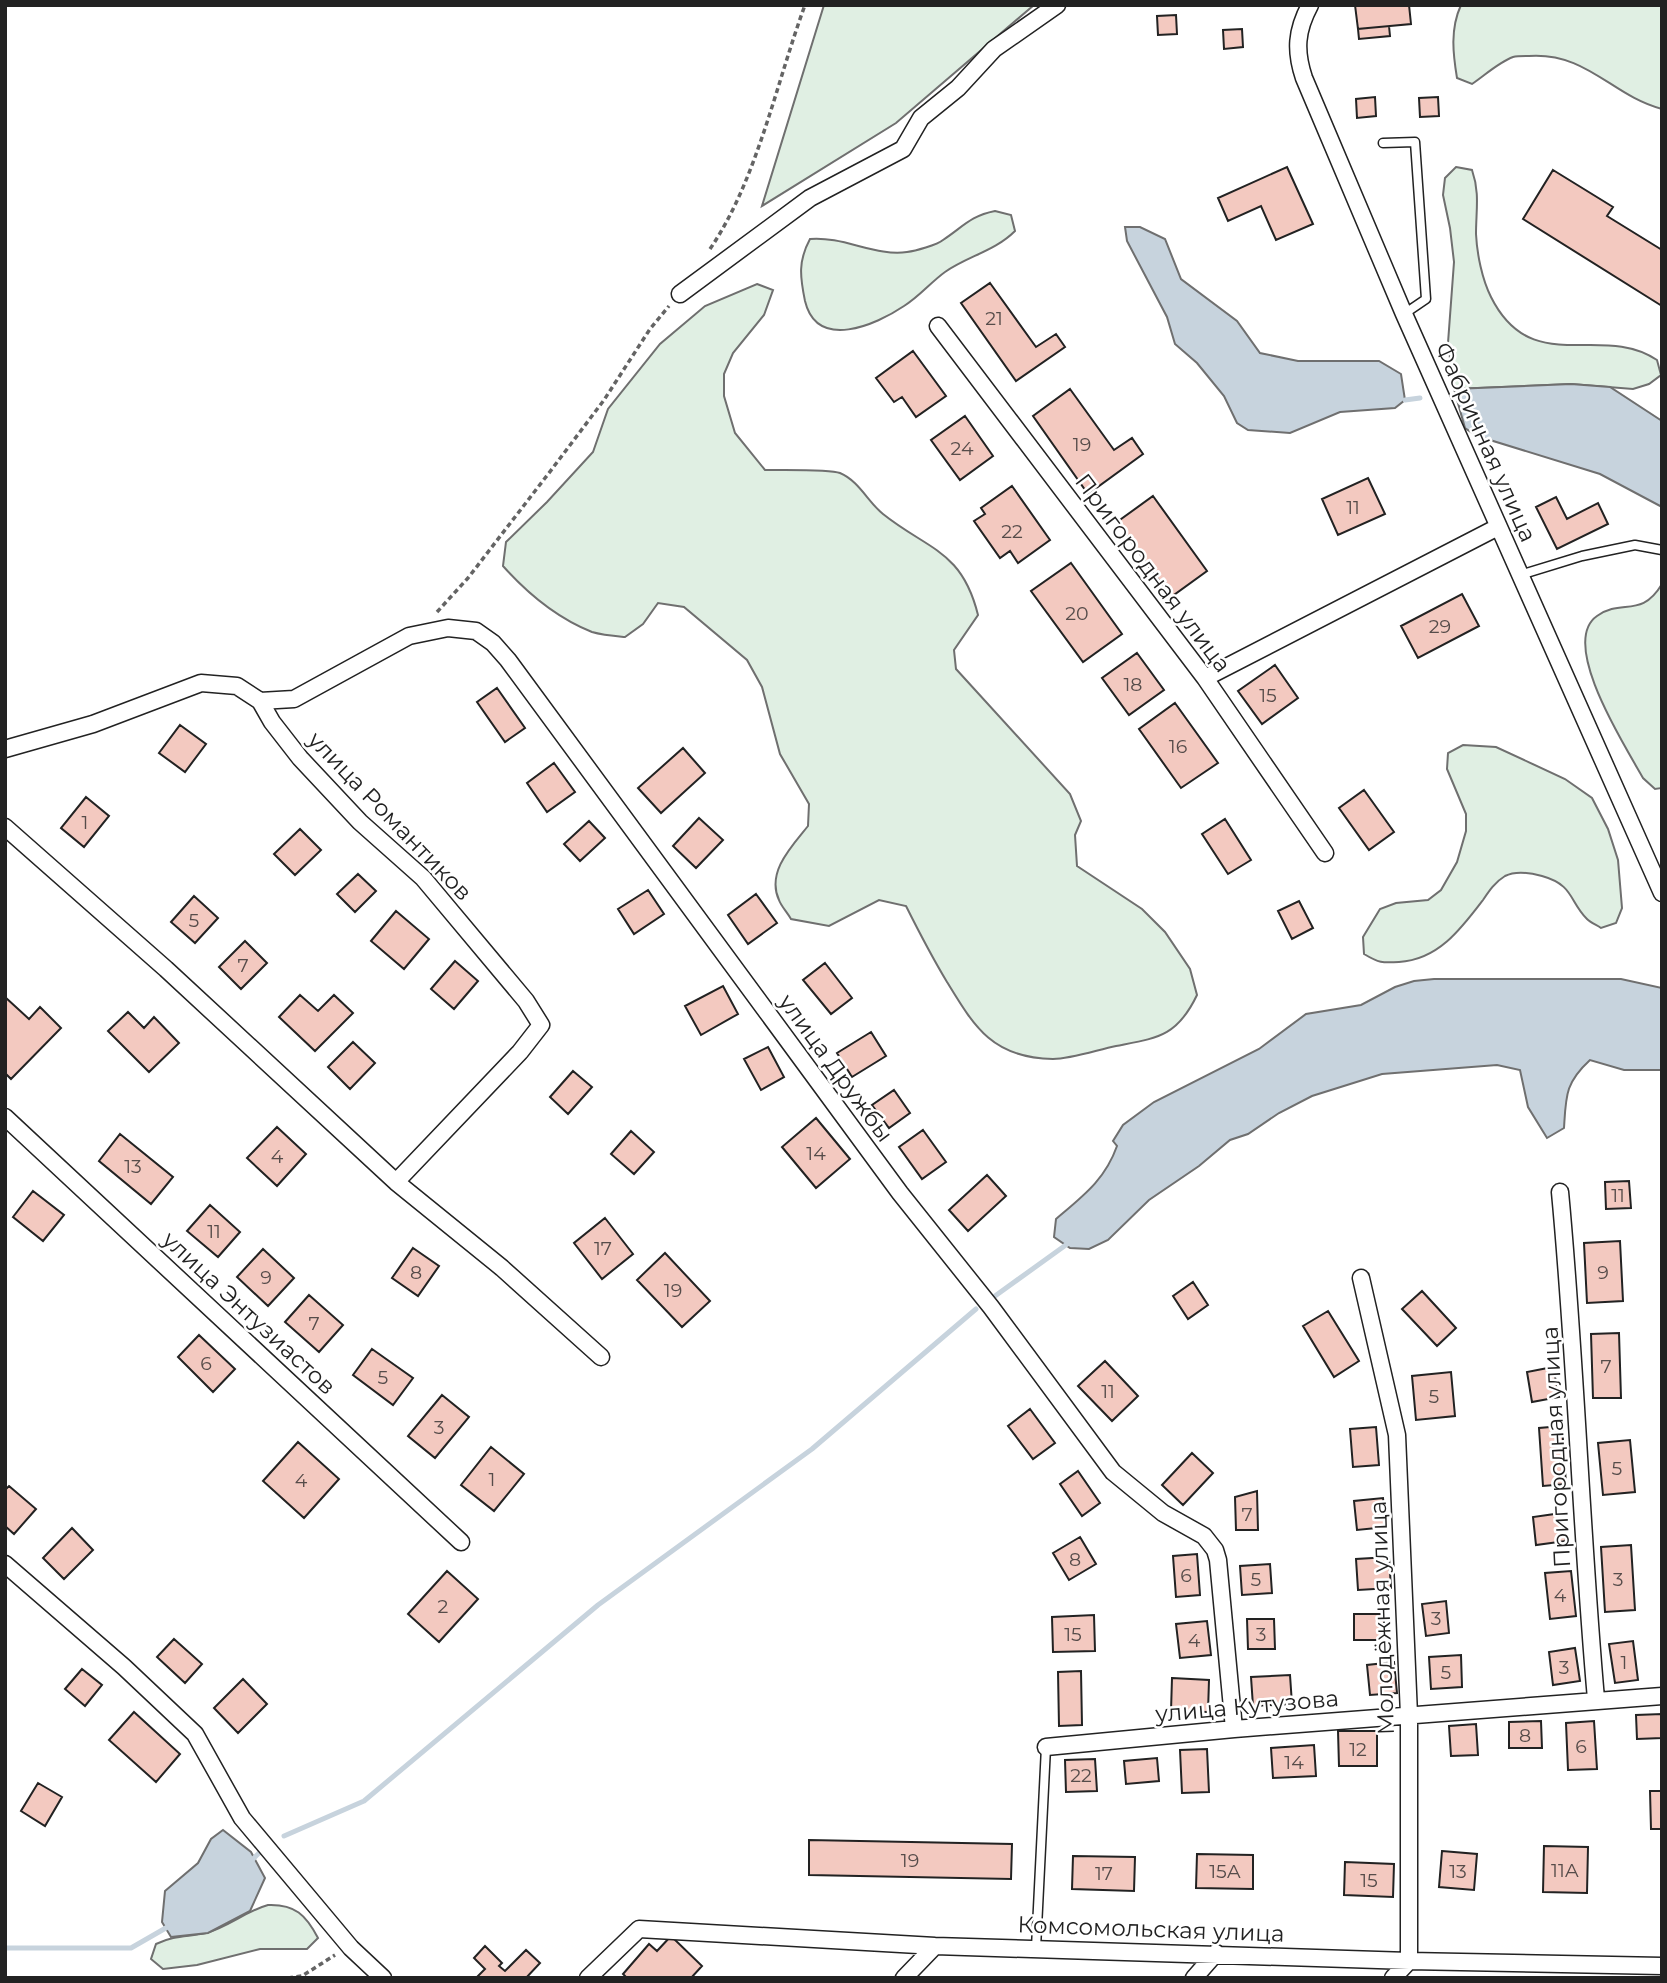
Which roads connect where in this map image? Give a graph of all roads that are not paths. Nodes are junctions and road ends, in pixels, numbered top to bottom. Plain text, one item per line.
1 (1057, 5) edge
2 (1310, 5) edge
3 (1382, 143) dead end
4 (680, 294) road end
5 (1404, 314) junction
6 (937, 326) dead end
7 (1499, 527) junction
8 (1662, 550) edge
9 (1520, 575) junction
10 (1205, 678) junction
11 (260, 701) junction
12 (5, 750) edge
13 (5, 827) edge
14 (1325, 853) dead end
15 (1662, 893) edge
16 (5, 1117) edge
17 (397, 1182) junction
18 (1560, 1192) dead end
19 (1361, 1278) dead end
20 (601, 1357) dead end
21 (461, 1542) dead end
22 (5, 1564) edge
23 (1662, 1696) edge
24 (1596, 1699) junction
25 (1409, 1715) junction
26 (1234, 1729) junction
27 (1046, 1747) joint
28 (935, 1945) junction
29 (1036, 1948) junction
30 (1216, 1953) junction
31 (1409, 1961) junction
32 (1662, 1966) edge
33 (376, 1975) edge
34 (588, 1978) edge
35 (904, 1978) edge
36 (1194, 1978) edge
37 (1393, 1978) edge

1 - 4 street
2 - 5 street, Фабричная улица
3 - 5 lane
5 - 7 street, Фабричная улица
6 - 10 street, Пригородная улица
7 - 9 street, Фабричная улица
7 - 10 street
8 - 9 lane
9 - 15 street, Фабричная улица
10 - 14 street, Пригородная улица
11 - 12 street
11 - 17 street, улица Романтиков
11 - 26 street, улица Дружбы
13 - 17 street
16 - 21 street, улица Энтузиастов
17 - 20 street
18 - 24 street, Пригородная улица
19 - 25 street, Молодёжная улица
22 - 33 street
23 - 24 street, улица Кутузова
24 - 25 street, улица Кутузова
25 - 26 street, улица Кутузова
25 - 31 street, Молодёжная улица
26 - 27 street, улица Кутузова
27 - 29 lane
28 - 29 street, Комсомольская улица
28 - 34 street, Комсомольская улица
28 - 35 street
29 - 30 street, Комсомольская улица
30 - 31 street, Комсомольская улица
30 - 36 street
31 - 32 street, Комсомольская улица
31 - 37 street

